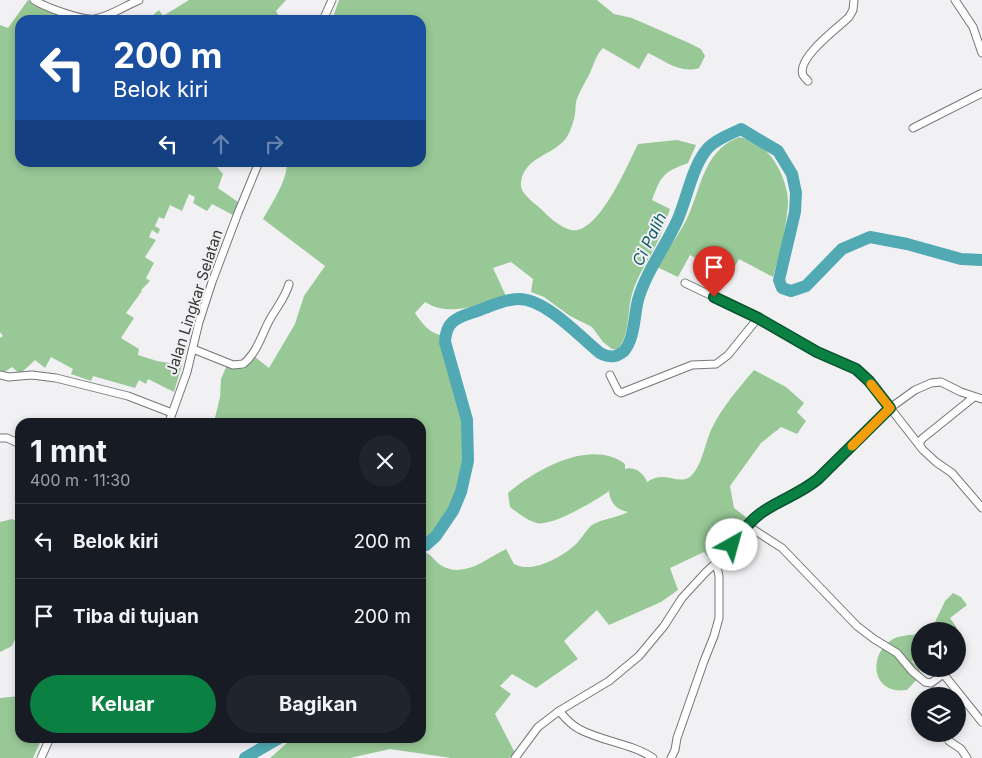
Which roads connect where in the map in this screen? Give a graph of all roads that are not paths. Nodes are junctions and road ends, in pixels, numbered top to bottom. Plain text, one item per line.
1 (34, 0) edge
2 (139, 0) edge
3 (332, 0) edge
4 (854, 0) edge
5 (955, 0) edge
6 (76, 15) edge
7 (105, 15) edge
8 (325, 15) edge
9 (982, 54) edge
10 (808, 81) dead end
11 (982, 93) edge
12 (913, 128) dead end
13 (258, 167) edge
14 (686, 283) dead end
15 (289, 284) dead end
16 (758, 318) junction
17 (192, 349) junction
18 (0, 375) edge
19 (610, 375) dead end
20 (978, 398) edge
21 (890, 408) junction
22 (172, 413) junction
23 (170, 418) edge
24 (0, 438) edge
25 (15, 442) edge
26 (920, 446) junction
27 (982, 508) edge
28 (748, 526) junction
29 (716, 563) junction
30 (559, 711) junction
31 (981, 719) edge
32 (950, 742) edge
33 (48, 743) edge
34 (41, 758) edge
35 (516, 758) edge
36 (653, 758) edge
37 (670, 758) edge
38 (967, 758) edge

1 - 6 street
2 - 7 street
3 - 8 street
4 - 10 street
5 - 9 street
11 - 12 street
13 - 17 street, Jalan Lingkar Selatan
14 - 16 street
15 - 17 street
16 - 19 street
16 - 21 street
17 - 22 street, Jalan Lingkar Selatan
18 - 22 street
20 - 21 street
20 - 26 street
21 - 26 street
21 - 28 street
22 - 23 street, Jalan Lingkar Selatan
24 - 25 street
26 - 27 street
28 - 29 street
28 - 31 street
29 - 30 street
29 - 37 street
30 - 35 street
30 - 36 street
32 - 38 street
33 - 34 street

